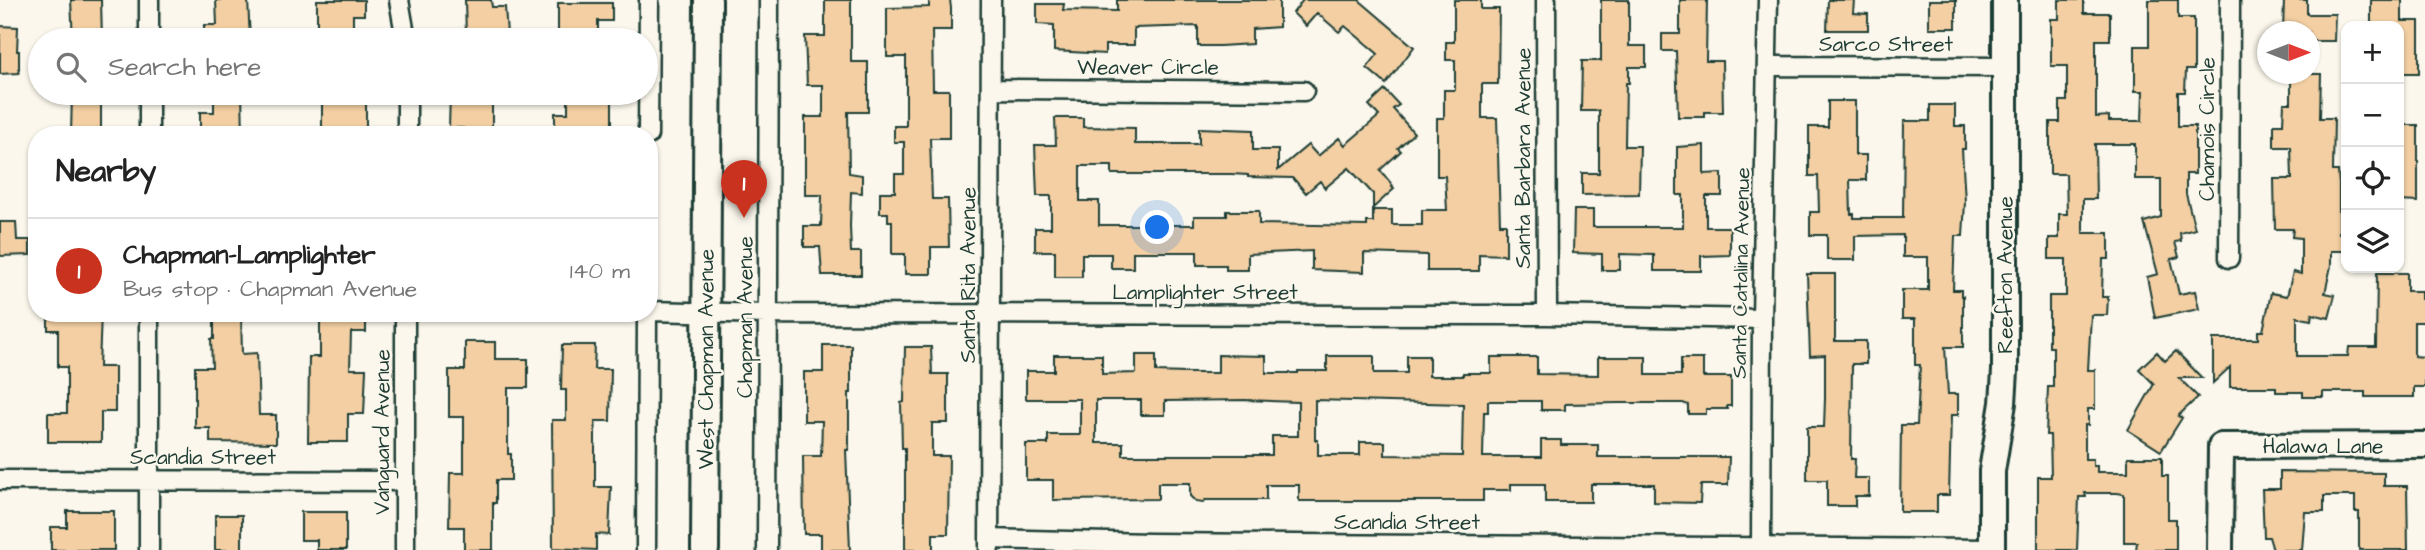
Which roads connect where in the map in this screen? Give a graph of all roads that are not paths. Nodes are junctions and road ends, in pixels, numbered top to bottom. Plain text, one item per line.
1 (149, 0) edge
2 (399, 0) edge
3 (649, 0) edge
4 (708, 0) edge
5 (769, 0) edge
6 (991, 0) edge
7 (1546, 0) edge
8 (1768, 0) edge
9 (2005, 0) edge
10 (2230, 0) edge
11 (149, 28) edge
12 (404, 28) edge
13 (649, 28) edge
14 (1768, 66) junction
15 (2004, 67) junction
16 (991, 89) junction
17 (1304, 91) dead end
18 (149, 105) edge
19 (407, 105) edge
20 (648, 105) edge
21 (149, 126) edge
22 (407, 126) edge
23 (648, 126) edge
24 (2229, 258) dead end
25 (658, 312) edge
26 (706, 313) junction
27 (768, 314) junction
28 (991, 314) junction
29 (1547, 315) junction
30 (1762, 319) junction
31 (149, 322) edge
32 (405, 322) edge
33 (648, 322) edge
34 (2425, 445) edge
35 (149, 479) junction
36 (0, 480) edge
37 (405, 481) junction
38 (989, 545) edge
39 (1761, 548) junction
40 (149, 550) edge
41 (405, 550) edge
42 (646, 550) edge
43 (705, 550) edge
44 (767, 550) edge
45 (1992, 550) edge
46 (2220, 550) edge

1 - 11 street
2 - 12 street
3 - 13 street
4 - 26 main road, West Chapman Avenue
5 - 27 street, Chapman Avenue
6 - 16 street, Santa Rita Avenue
7 - 29 street, Santa Barbara Avenue
8 - 14 street, Santa Catalina Avenue
9 - 15 street, Reefton Avenue
10 - 24 street, Chamois Circle
14 - 15 street, Sarco Street
14 - 30 street, Santa Catalina Avenue
15 - 45 street, Reefton Avenue
16 - 17 street, Weaver Circle
16 - 28 street, Santa Rita Avenue
18 - 21 street
19 - 22 street
20 - 23 street
25 - 26 street, Lamplighter Street
26 - 27 street, Lamplighter Street
26 - 43 main road, West Chapman Avenue
27 - 28 street, Lamplighter Street
27 - 44 street, Chapman Avenue
28 - 29 street, Lamplighter Street
28 - 38 street, Santa Rita Avenue
29 - 30 street, Lamplighter Street
30 - 39 street, Santa Catalina Avenue
31 - 35 street
32 - 37 street, Vanguard Avenue
33 - 42 street
34 - 46 street, Halawa Lane
35 - 36 street, Scandia Street
35 - 37 street, Scandia Street
35 - 40 street
37 - 41 street, Vanguard Avenue
38 - 39 street, Scandia Street
39 - 45 street, Scandia Street

